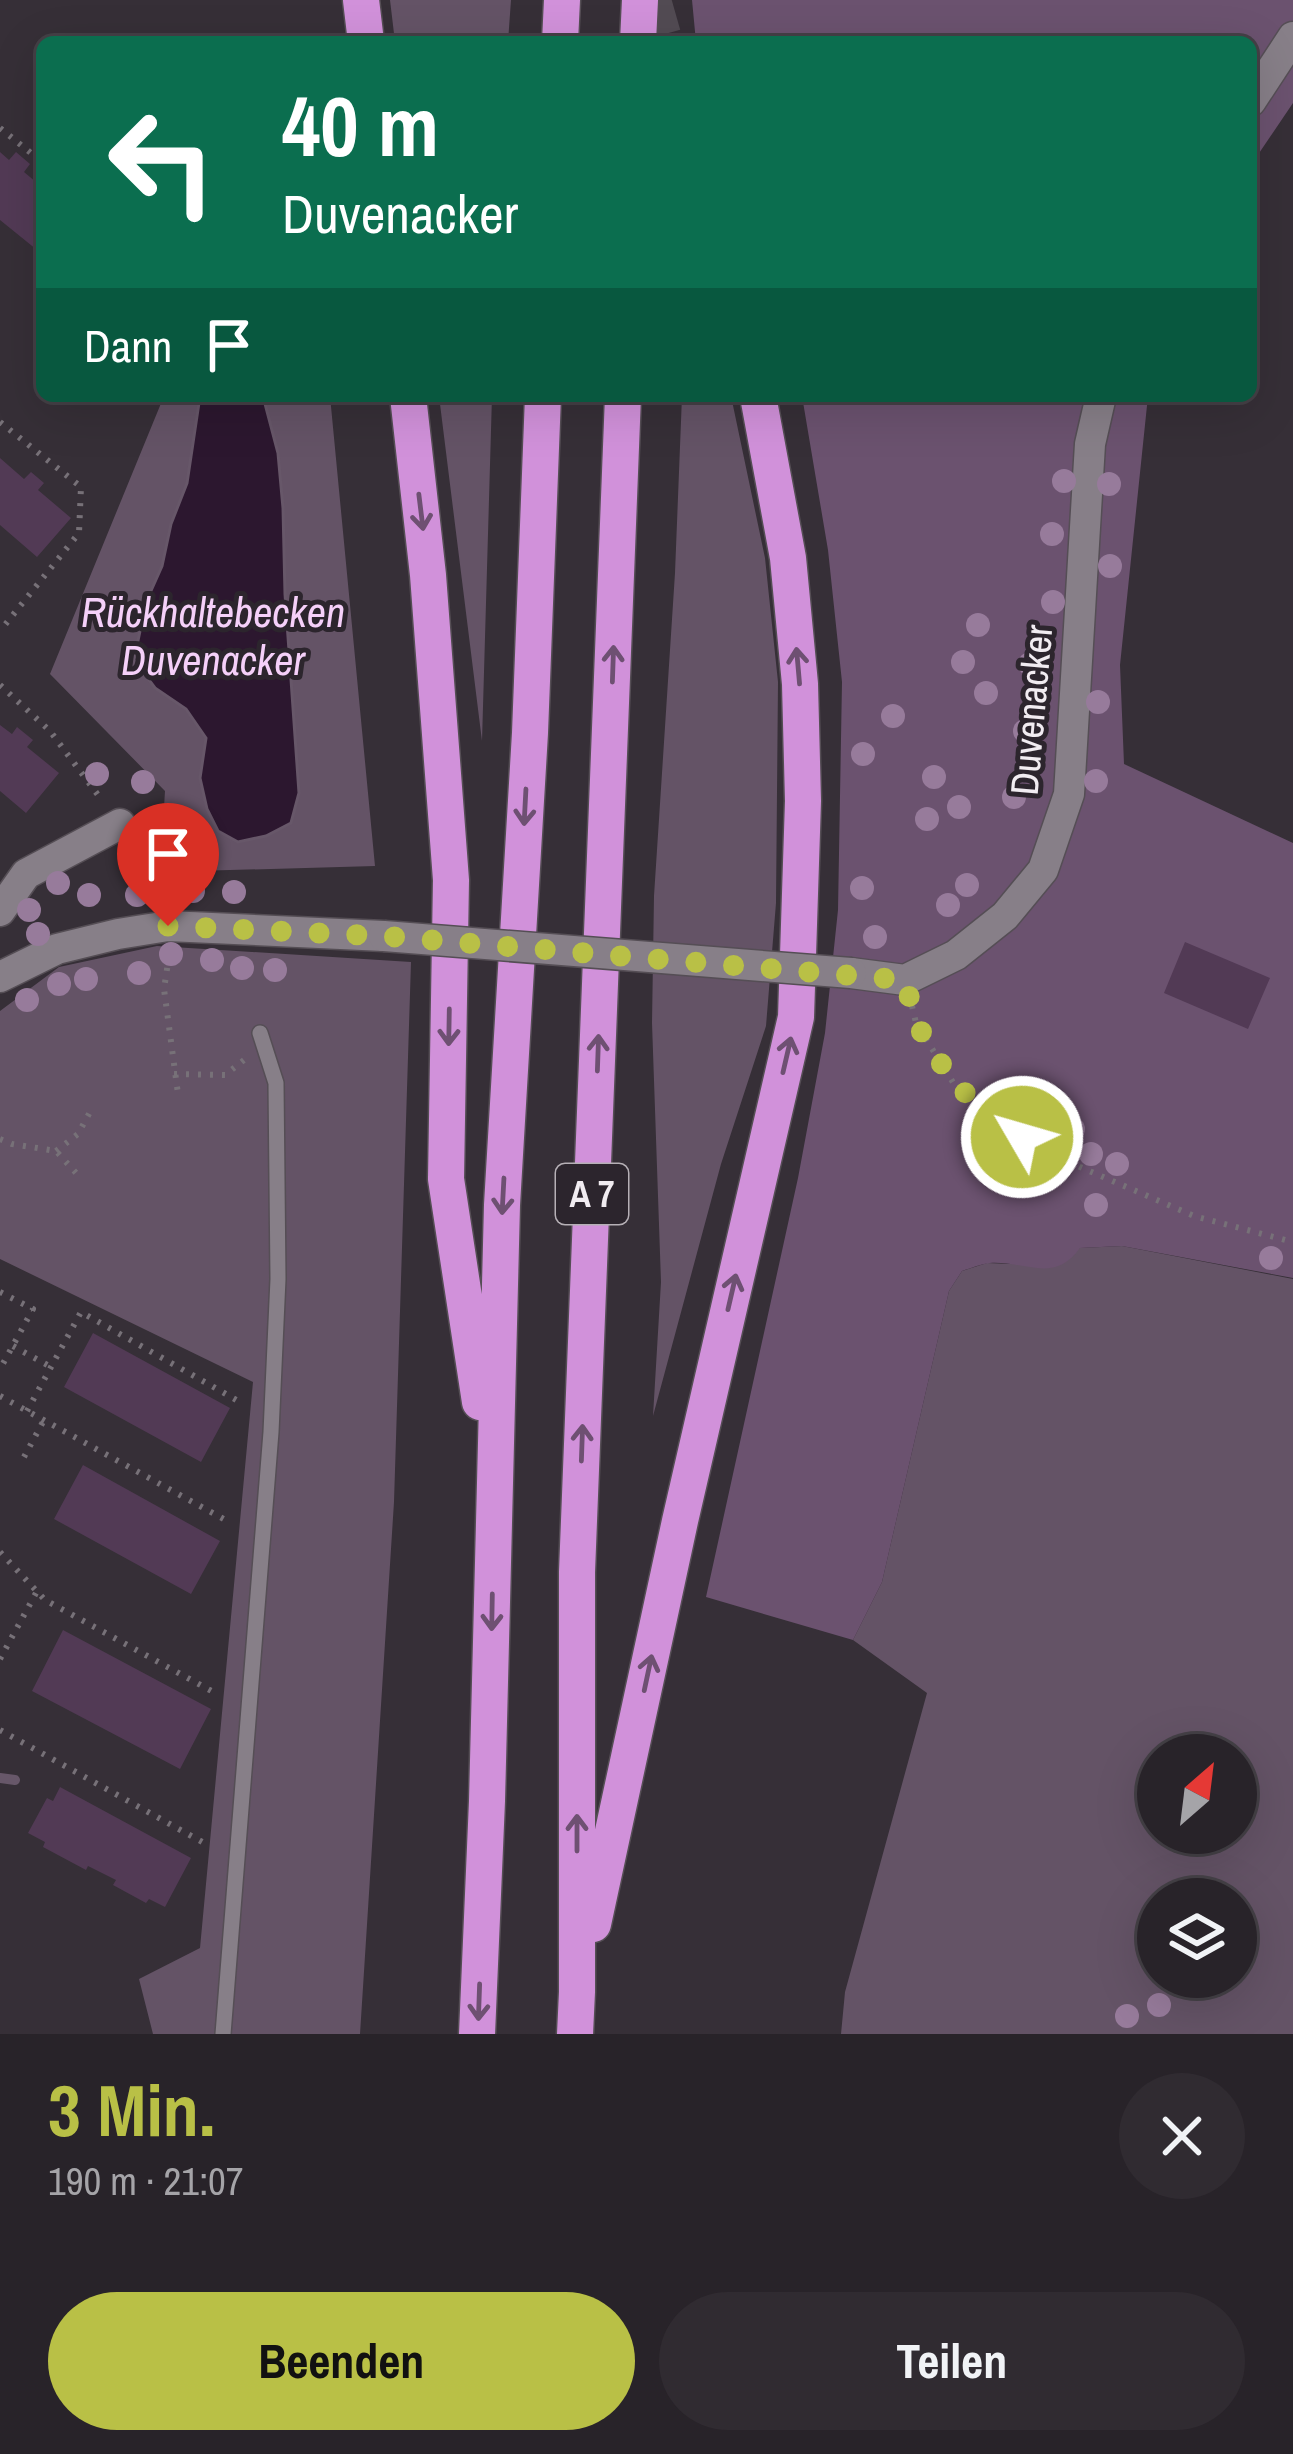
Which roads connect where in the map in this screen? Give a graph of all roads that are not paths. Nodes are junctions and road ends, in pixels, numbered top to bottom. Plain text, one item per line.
1 (362, 0) edge
2 (562, 0) edge
3 (640, 0) edge
4 (365, 36) edge
5 (560, 36) edge
6 (638, 36) edge
7 (1293, 37) edge
8 (1257, 92) edge
9 (408, 402) edge
10 (543, 402) edge
11 (623, 402) edge
12 (759, 402) edge
13 (1100, 402) edge
14 (120, 824) road end
15 (0, 911) edge
16 (0, 976) edge
17 (260, 1033) road end
18 (494, 1495) junction
19 (578, 1992) junction
20 (224, 2034) edge
21 (477, 2034) edge
22 (575, 2034) edge

1 - 4 highway
2 - 5 highway
3 - 6 highway
7 - 8 street
9 -> 18 highway
10 -> 18 highway, A 7
19 -> 11 highway, A 7
19 -> 12 highway
13 - 16 street, Duvenacker, bridge
14 - 15 street
17 - 20 lane
18 -> 21 highway, A 7
19 - 22 highway, A 7

